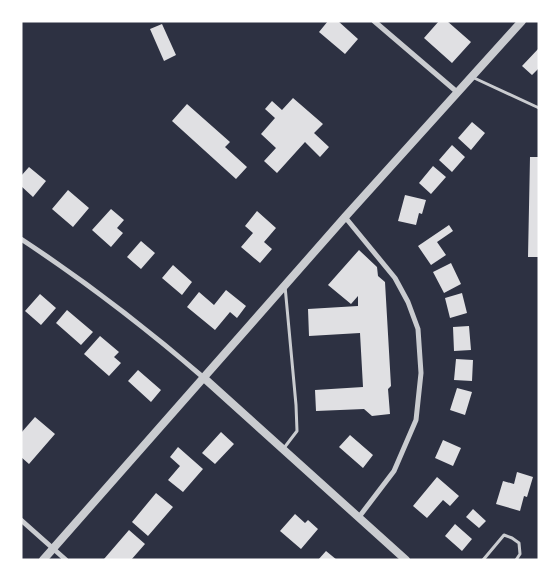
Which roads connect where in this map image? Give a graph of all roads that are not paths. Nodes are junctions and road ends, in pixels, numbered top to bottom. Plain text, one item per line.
1 (374, 21) edge
2 (522, 21) edge
3 (471, 77) junction
4 (457, 92) junction
5 (539, 108) edge
6 (345, 217) junction
7 (21, 239) edge
8 (285, 286) junction
9 (204, 378) junction
10 (283, 449) junction
11 (359, 517) junction
12 (21, 520) edge
13 (53, 548) junction
14 (43, 560) edge
15 (66, 560) edge
16 (406, 560) edge
17 (483, 560) edge
18 (516, 560) edge

1 - 4 street
2 - 3 street
3 - 4 street
3 - 5 lane
4 - 6 street
6 - 8 street
6 - 11 street
7 - 9 street
8 - 9 street
8 - 10 lane
9 - 10 street
9 - 13 street
10 - 11 street
11 - 16 street
12 - 13 street
13 - 14 street
13 - 15 street
17 - 18 lane

